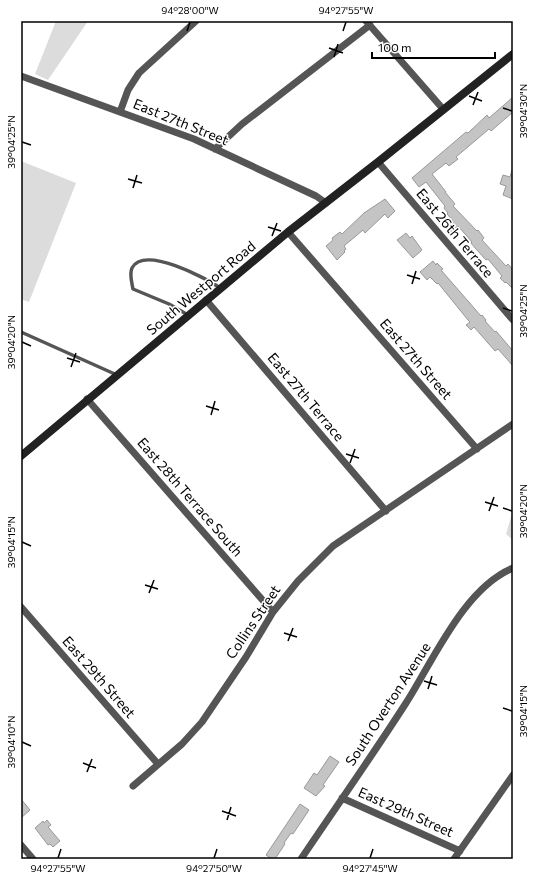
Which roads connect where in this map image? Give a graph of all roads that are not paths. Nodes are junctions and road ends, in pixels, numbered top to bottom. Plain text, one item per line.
1 (196, 21) edge
2 (368, 23) edge
3 (513, 54) edge
4 (21, 76) edge
5 (443, 109) junction
6 (120, 112) junction
7 (215, 149) junction
8 (378, 162) junction
9 (326, 203) junction
10 (288, 232) junction
11 (220, 288) junction
12 (206, 300) junction
13 (188, 315) junction
14 (513, 320) edge
15 (21, 332) edge
16 (117, 375) junction
17 (87, 399) junction
18 (513, 424) edge
19 (478, 449) junction
20 (21, 456) edge
21 (386, 511) junction
22 (510, 570) edge
23 (21, 607) edge
24 (273, 612) junction
25 (158, 764) junction
26 (513, 775) edge
27 (133, 786) dead end
28 (342, 798) junction
29 (21, 845) edge
30 (460, 851) junction
31 (33, 859) edge
32 (301, 859) edge
33 (454, 859) edge

1 - 6 street
2 - 5 street
2 - 7 street
3 - 5 street, South Westport Road
4 - 6 street, East 27th Street
5 - 8 street, South Westport Road
6 - 7 street, East 27th Street
7 - 9 street, East 27th Street
8 - 9 street, South Westport Road
8 - 14 street, East 26th Terrace
9 - 10 street, South Westport Road
10 - 11 street, South Westport Road
10 - 19 street, East 27th Street
11 - 12 street, South Westport Road
11 - 13 lane
12 - 13 street, South Westport Road
12 - 21 street, East 27th Terrace
13 - 16 street, South Westport Road
15 - 16 lane
16 - 17 street, South Westport Road
17 - 20 street, South Westport Road
17 - 24 street, East 28th Terrace South
18 - 19 street, Collins Street
19 - 21 street, Collins Street
21 - 24 street, Collins Street
22 - 28 street, South Overton Avenue
23 - 25 street, East 29th Street
24 - 25 street, Collins Street
25 - 27 street, Collins Street
26 - 30 street
28 - 30 street, East 29th Street
28 - 32 street, South Overton Avenue
29 - 31 street
30 - 33 street

